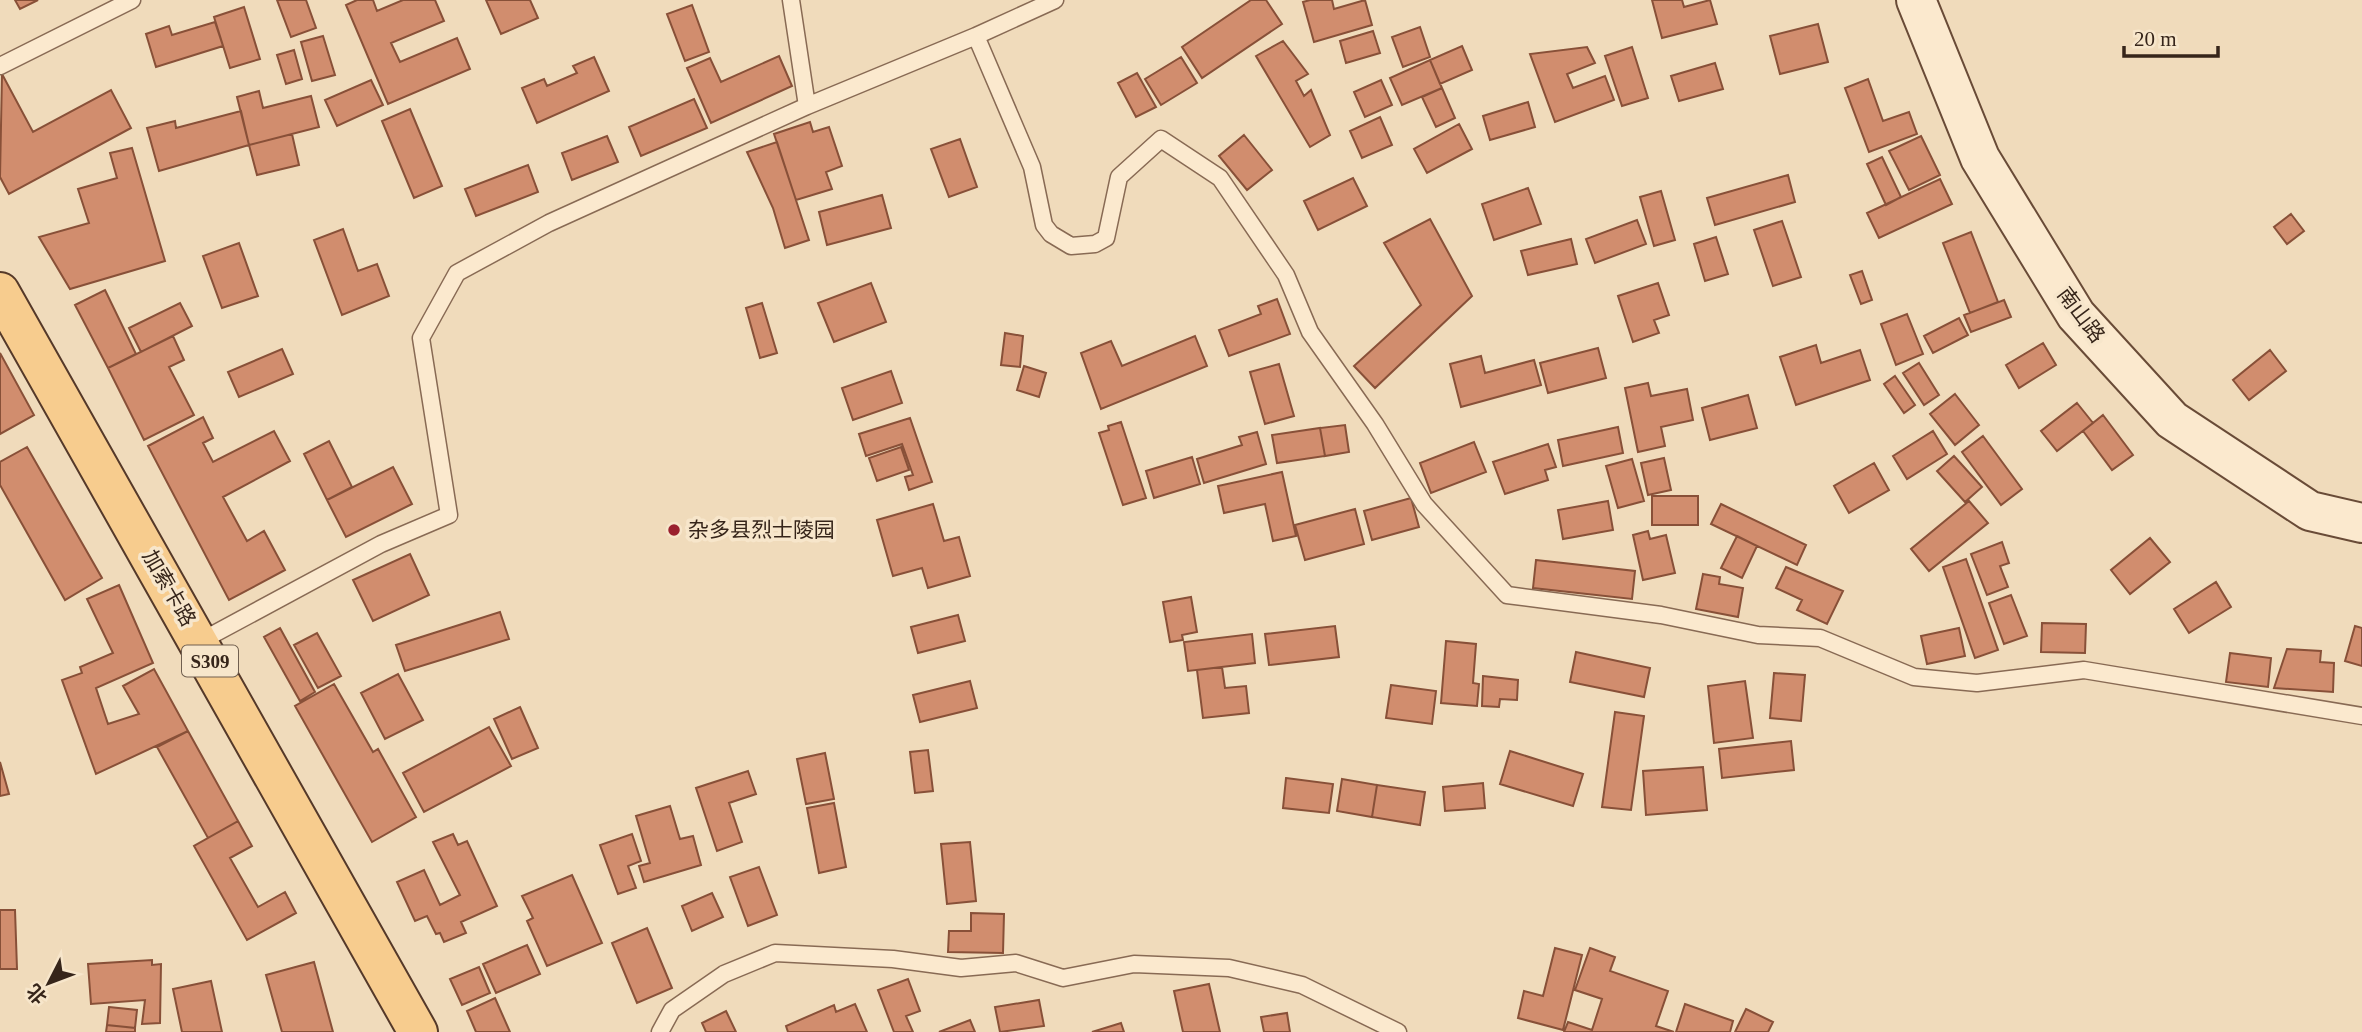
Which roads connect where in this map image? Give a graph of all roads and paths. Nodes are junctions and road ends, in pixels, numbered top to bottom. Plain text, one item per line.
1 (132, 0) edge
2 (791, 0) edge
3 (1055, 0) edge
4 (1916, 0) edge
5 (976, 36) junction
6 (0, 66) edge
7 (807, 106) junction
8 (0, 292) edge
9 (2362, 523) edge
10 (199, 642) junction
11 (2362, 716) edge
12 (1377, 1027) edge
13 (418, 1032) edge
14 (660, 1032) edge
15 (1398, 1032) edge

1 - 6 lane
2 - 7 lane
3 - 5 lane
4 - 9 street, 南山路
5 - 7 lane
5 - 11 lane
7 - 10 lane
8 - 10 main road, 加索卡路 / S309
10 - 13 main road, 加索卡路 / S309
12 - 14 lane
12 - 15 lane

